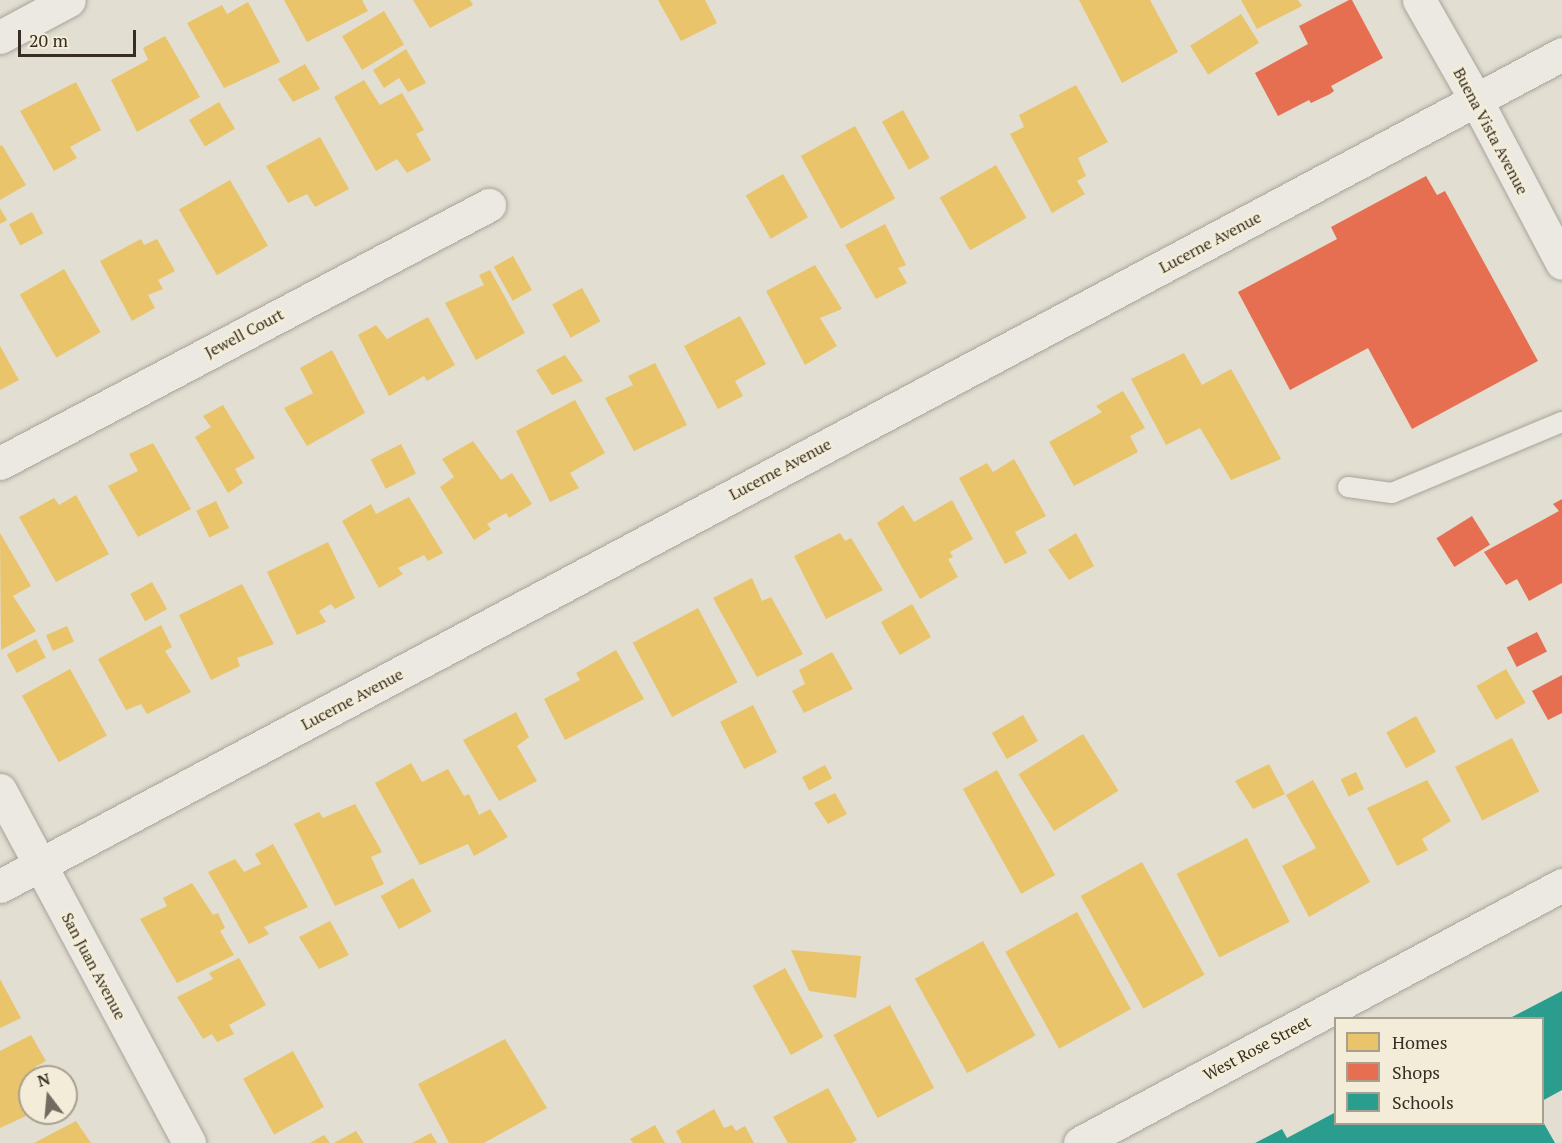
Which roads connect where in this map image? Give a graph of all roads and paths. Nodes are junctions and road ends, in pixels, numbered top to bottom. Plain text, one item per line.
1 (69, 0) edge
2 (1419, 0) edge
3 (0, 37) edge
4 (1562, 54) edge
5 (1476, 100) junction
6 (489, 205) dead end
7 (1562, 263) edge
8 (1562, 422) edge
9 (0, 463) edge
10 (1348, 487) dead end
11 (0, 790) edge
12 (40, 865) junction
13 (1562, 885) edge
14 (0, 886) edge
15 (189, 1143) edge
16 (1080, 1143) edge

1 - 3 street
2 - 5 street, Buena Vista Avenue
4 - 5 street, Lucerne Avenue
5 - 7 street, Buena Vista Avenue
5 - 12 street, Lucerne Avenue
6 - 9 street, Jewell Court
8 - 10 lane
11 - 12 street, San Juan Avenue
12 - 14 street, Lucerne Avenue
12 - 15 street, San Juan Avenue
13 - 16 street, West Rose Street

